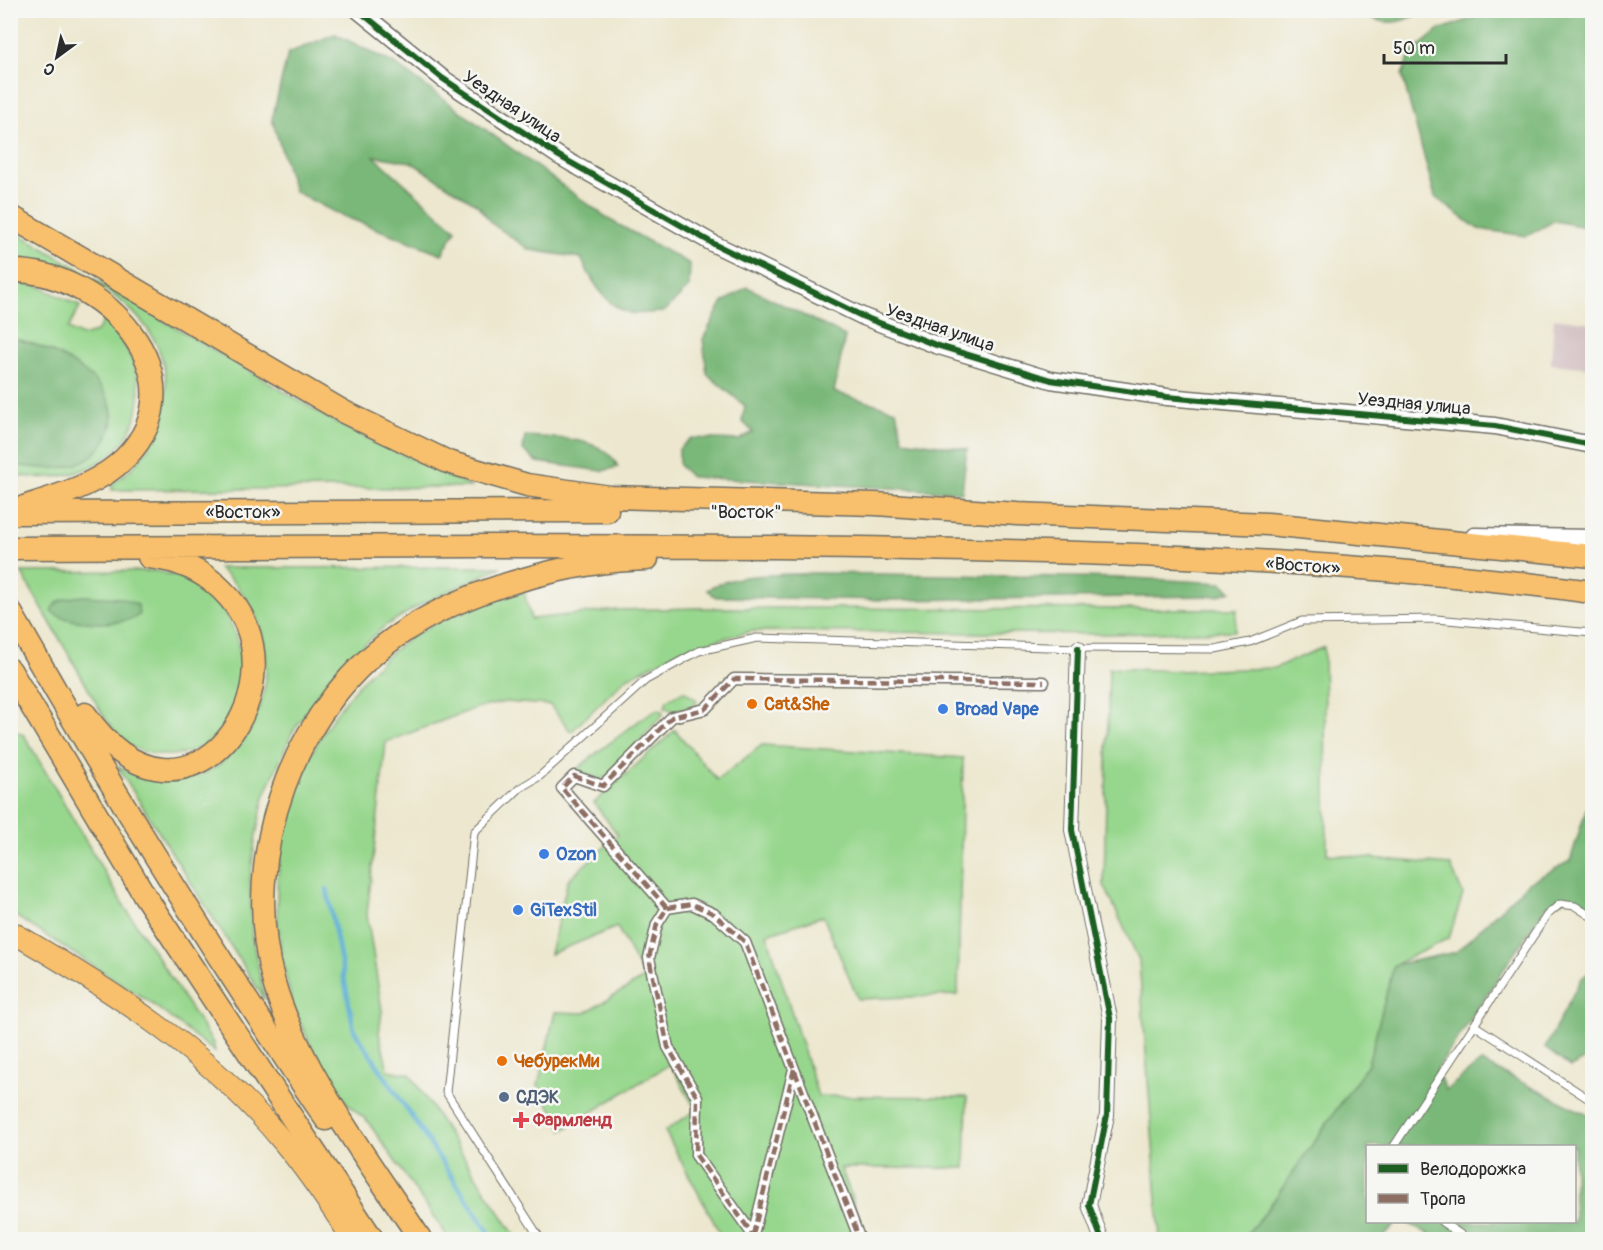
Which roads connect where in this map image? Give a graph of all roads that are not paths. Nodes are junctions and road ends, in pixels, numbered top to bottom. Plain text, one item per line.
1 (358, 10) edge
2 (10, 216) edge
3 (10, 271) edge
4 (1540, 433) junction
5 (1593, 433) edge
6 (1593, 445) edge
7 (475, 510) joint
8 (10, 512) edge
9 (1017, 514) junction
10 (1593, 538) edge
11 (1436, 539) junction
12 (10, 548) edge
13 (40, 548) junction
14 (1013, 549) junction
15 (1593, 556) edge
16 (1593, 592) edge
17 (10, 610) edge
18 (1593, 633) edge
19 (1078, 648) junction
20 (10, 670) edge
21 (1044, 682) dead end
22 (667, 908) junction
23 (1593, 917) edge
24 (10, 931) edge
25 (1474, 1025) junction
26 (794, 1070) junction
27 (1593, 1101) edge
28 (1395, 1145) edge
29 (1445, 1223) edge
30 (753, 1237) edge
31 (353, 1239) edge
32 (373, 1239) edge
33 (407, 1239) edge
34 (421, 1239) edge
35 (541, 1239) edge
36 (860, 1239) edge
37 (1102, 1239) edge
38 (1469, 1239) edge

1 - 4 street, Уездная улица
2 - 9 highway
3 - 8 highway
4 - 5 street
4 - 6 street, Уездная улица
7 - 8 highway, «Восток»
7 - 9 highway, "Восток"
9 - 11 highway
10 - 11 street
11 - 15 highway
12 - 13 highway
13 - 14 highway
13 - 17 highway
14 - 16 highway, «Восток»
14 - 34 highway
17 - 33 highway
18 - 19 lane
19 - 35 lane
19 - 37 street
20 - 32 highway
21 - 22 street
22 - 26 street
22 - 30 street
23 - 25 lane
24 - 31 main road
25 - 27 lane
25 - 28 lane
26 - 30 street
26 - 36 street
29 - 38 lane

